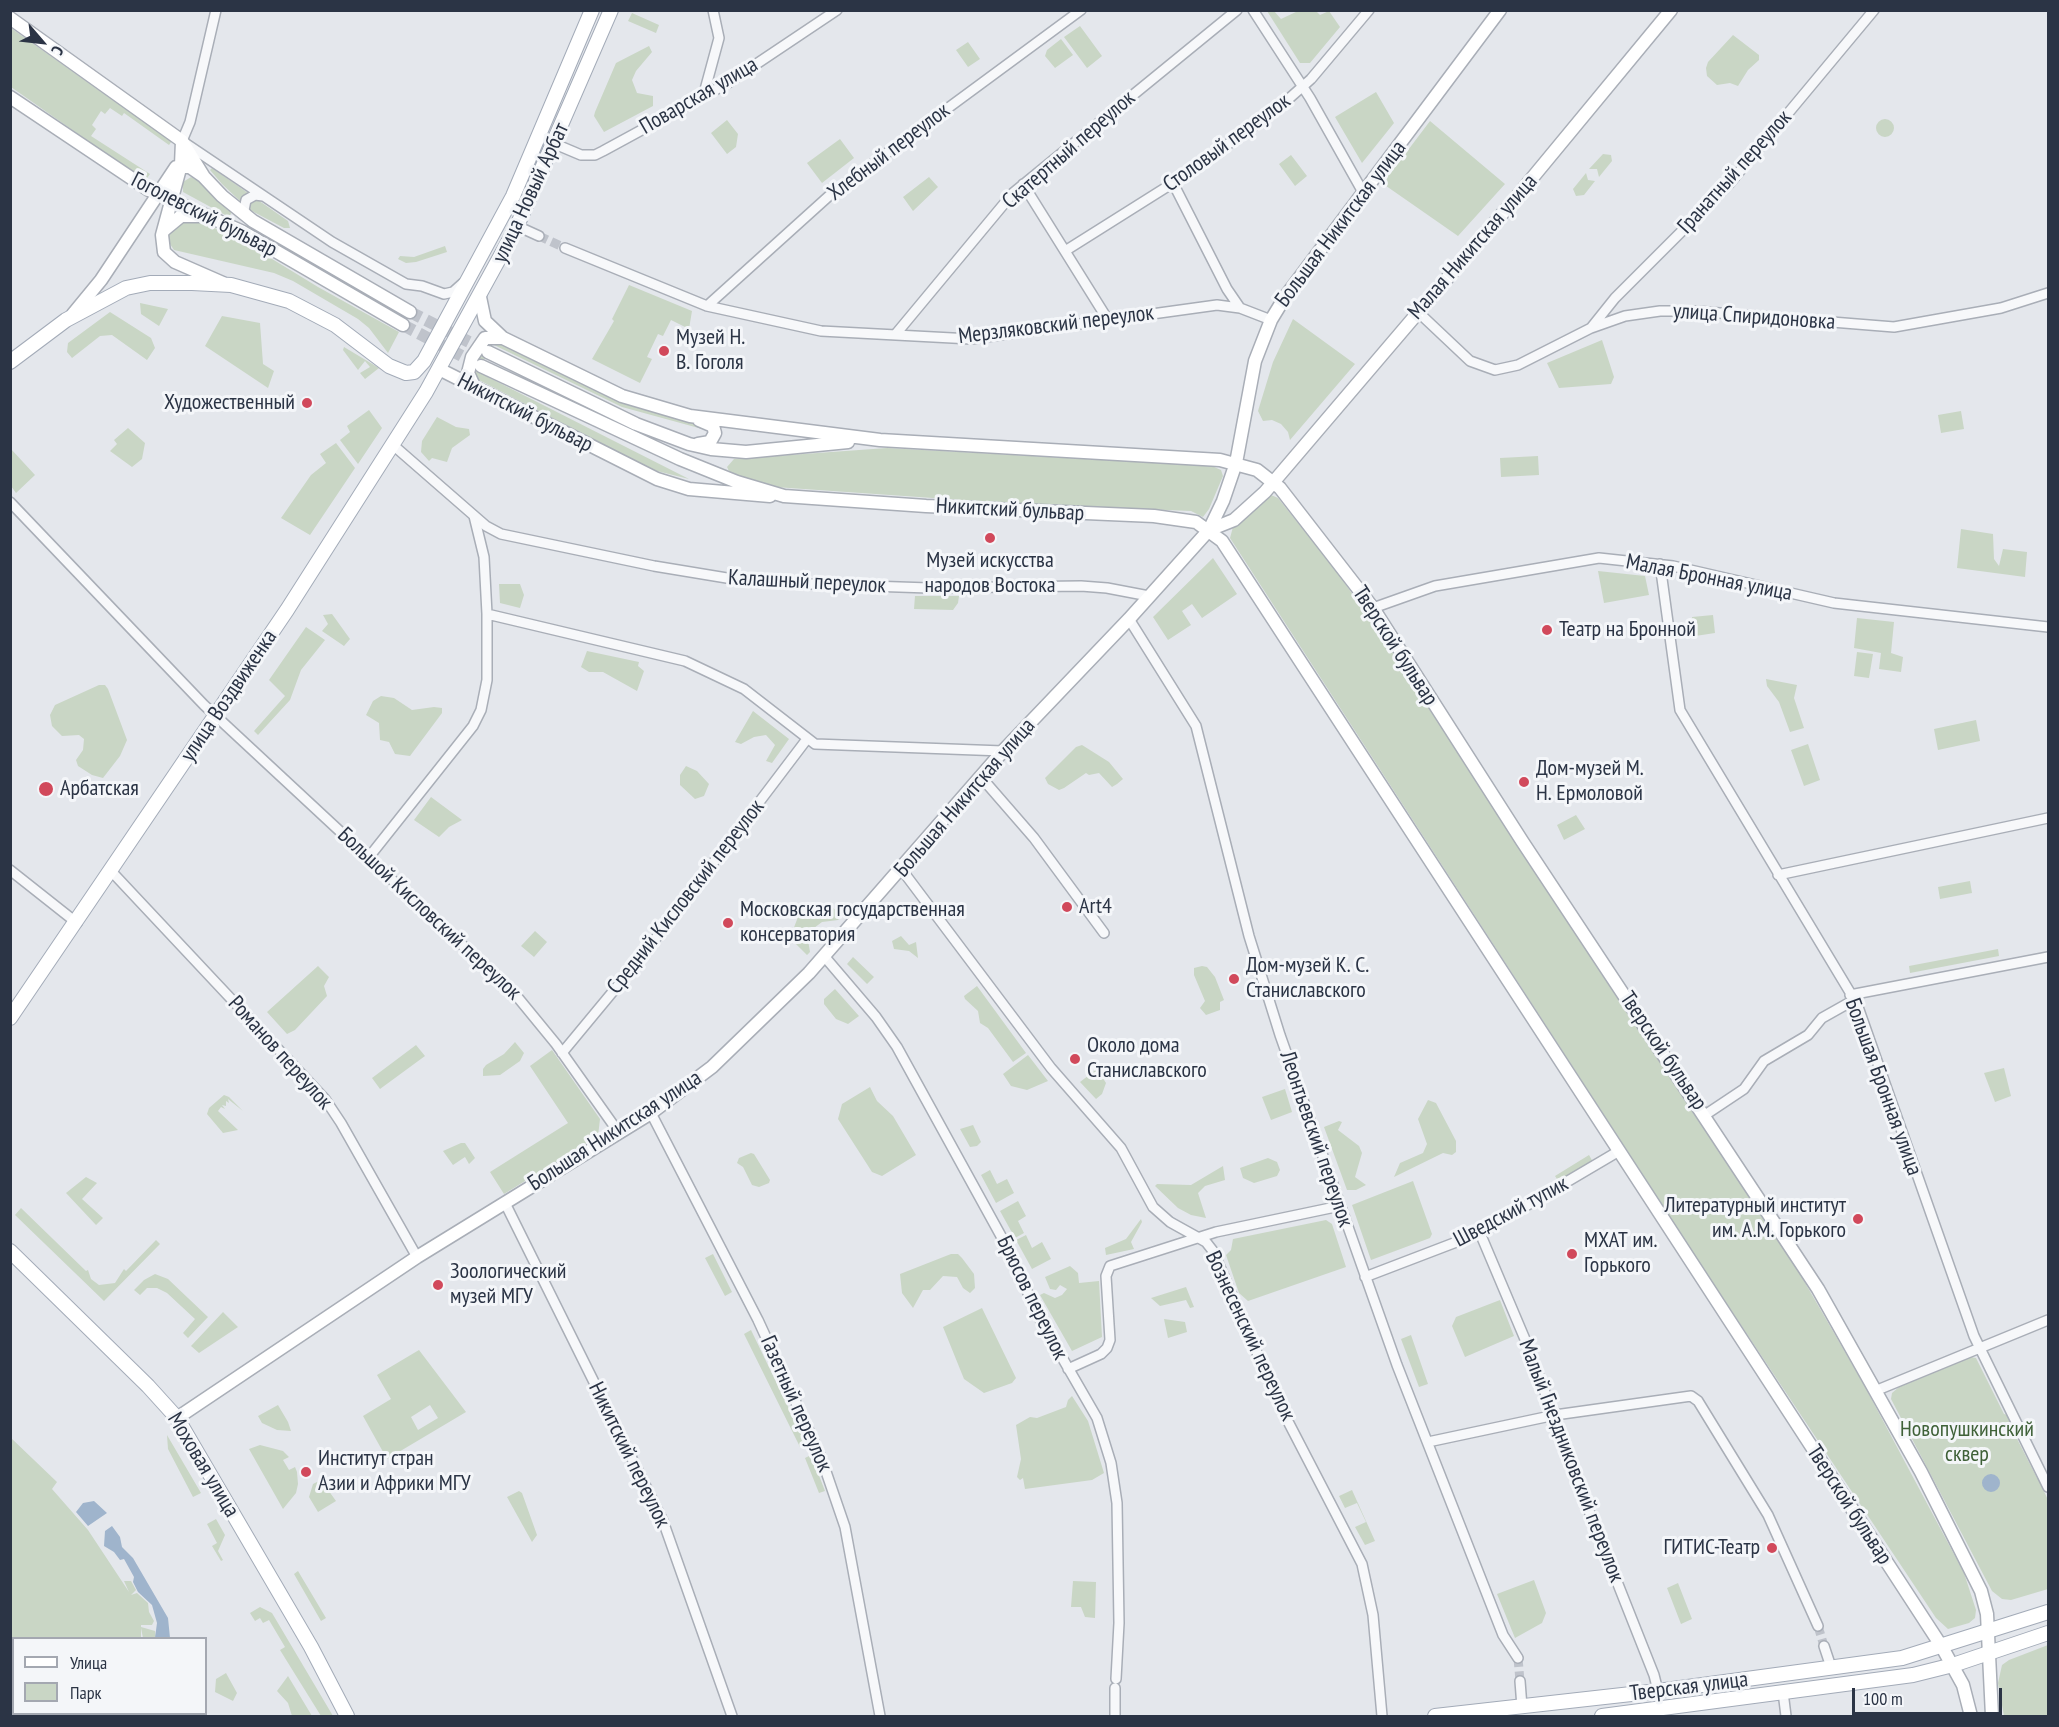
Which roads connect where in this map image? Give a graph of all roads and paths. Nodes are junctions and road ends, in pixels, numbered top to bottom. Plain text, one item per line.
1 (216, 10) edge
2 (592, 10) edge
3 (611, 10) edge
4 (713, 10) edge
5 (837, 10) edge
6 (1081, 10) edge
7 (1237, 10) edge
8 (1253, 10) edge
9 (1369, 10) edge
10 (1500, 10) edge
11 (1671, 10) edge
12 (1874, 10) edge
13 (10, 18) edge
14 (1303, 87) junction
15 (10, 97) edge
16 (703, 97) junction
17 (182, 141) junction
18 (555, 144) junction
19 (181, 165) junction
20 (204, 177) junction
21 (1173, 183) junction
22 (1023, 184) junction
23 (1364, 194) junction
24 (265, 197) junction
25 (164, 198) junction
26 (249, 218) junction
27 (217, 219) junction
28 (517, 226) junction
29 (162, 236) junction
30 (539, 236) tunnel mouth
31 (569, 250) tunnel mouth
32 (1065, 251) junction
33 (471, 276) junction
34 (231, 285) junction
35 (2049, 293) edge
36 (480, 297) junction
37 (707, 306) junction
38 (1240, 308) junction
39 (1417, 311) junction
40 (410, 312) tunnel mouth
41 (66, 320) junction
42 (1108, 320) junction
43 (1271, 320) junction
44 (403, 325) tunnel mouth
45 (1591, 328) junction
46 (895, 335) junction
47 (503, 338) junction
48 (488, 352) tunnel mouth
49 (10, 362) edge
50 (481, 366) tunnel mouth
51 (439, 369) junction
52 (474, 386) junction
53 (690, 416) junction
54 (880, 441) junction
55 (689, 444) junction
56 (393, 445) junction
57 (680, 459) junction
58 (1236, 463) junction
59 (1274, 482) junction
60 (690, 489) junction
61 (784, 495) junction
62 (10, 502) edge
63 (474, 516) junction
64 (1209, 530) junction
65 (1227, 547) joint
66 (1660, 564) junction
67 (1149, 596) junction
68 (1373, 608) junction
69 (487, 614) junction
70 (1129, 619) junction
71 (2049, 627) edge
72 (215, 716) junction
73 (807, 739) junction
74 (1003, 751) junction
75 (981, 777) junction
76 (2049, 818) edge
77 (369, 857) junction
78 (10, 870) edge
79 (902, 870) junction
80 (111, 872) junction
81 (1778, 875) junction
82 (77, 923) junction
83 (1104, 933) dead end
84 (825, 956) junction
85 (2049, 957) edge
86 (1852, 997) junction
87 (10, 1018) edge
88 (562, 1053) junction
89 (651, 1113) junction
90 (1705, 1114) junction
91 (619, 1133) junction
92 (1619, 1151) junction
93 (505, 1203) junction
94 (1340, 1206) junction
95 (1480, 1233) junction
96 (1199, 1237) junction
97 (10, 1251) edge
98 (417, 1257) junction
99 (1365, 1277) junction
100 (2049, 1320) edge
101 (1978, 1347) junction
102 (1068, 1369) junction
103 (1875, 1391) junction
104 (1555, 1415) junction
105 (177, 1418) junction
106 (1428, 1442) junction
107 (2049, 1487) edge
108 (2049, 1612) edge
109 (1818, 1626) tunnel mouth
110 (1988, 1632) junction
111 (2049, 1633) edge
112 (1824, 1646) tunnel mouth
113 (1942, 1647) junction
114 (1988, 1653) junction
115 (1518, 1658) tunnel mouth
116 (1953, 1665) junction
117 (1831, 1667) junction
118 (1520, 1681) tunnel mouth
119 (1658, 1691) junction
120 (1783, 1692) junction
121 (1522, 1707) junction
122 (347, 1716) edge
123 (732, 1716) edge
124 (880, 1716) edge
125 (1115, 1716) edge
126 (1382, 1716) edge
127 (1435, 1716) edge
128 (1602, 1716) edge
129 (1786, 1716) edge
130 (1971, 1716) edge
131 (1992, 1716) edge

1 - 17 street
2 - 33 main road, улица Новый Арбат
3 - 18 main road, улица Новый Арбат
4 - 16 street
5 - 16 street, Поварская улица
6 - 37 street, Хлебный переулок
7 - 22 street, Скатертный переулок
8 - 14 street
9 - 14 street, Столовый переулок
10 - 23 main road, Большая Никитская улица
11 - 39 main road, Малая Никитская улица
12 - 45 street, Гранатный переулок
13 - 17 main road, Гоголевский бульвар
14 - 21 street, Столовый переулок
14 - 23 street
15 - 25 main road, Гоголевский бульвар
16 - 18 street, Поварская улица
17 - 19 main road
17 - 20 main road, Гоголевский бульвар
17 - 24 street, Гоголевский бульвар
18 - 28 main road, улица Новый Арбат
19 - 20 main road
19 - 25 main road
20 - 26 main road, Гоголевский бульвар
21 - 32 street, Столовый переулок
21 - 38 street
22 - 32 street
22 - 46 street, Скатертный переулок
23 - 43 main road, Большая Никитская улица
24 - 26 street
24 - 33 street, Гоголевский бульвар
25 - 27 main road, Гоголевский бульвар
25 - 29 main road
25 - 41 main road
26 - 40 main road, Гоголевский бульвар
27 - 29 main road
27 - 44 main road, Гоголевский бульвар
28 - 30 street
28 - 36 main road, улица Новый Арбат
29 - 34 main road
31 - 37 street, Мерзляковский переулок
32 - 42 street
33 - 34 main road, улица Новый Арбат
34 - 41 main road
35 - 45 street, улица Спиридоновка
36 - 47 main road, Никитский бульвар
36 - 51 main road, улица Новый Арбат
37 - 46 street, Мерзляковский переулок
38 - 42 street, Мерзляковский переулок
38 - 43 street, Мерзляковский переулок
39 - 45 street, улица Спиридоновка
39 - 59 main road, Малая Никитская улица
41 - 49 main road
42 - 46 street, Мерзляковский переулок
43 - 58 main road, Большая Никитская улица
47 - 52 main road
47 - 53 main road, Никитский бульвар
48 - 55 main road, Никитский бульвар
50 - 57 main road, Никитский бульвар
51 - 52 main road, Никитский бульвар
51 - 56 main road, улица Воздвиженка
52 - 60 main road, Никитский бульвар
53 - 54 main road, Никитский бульвар
53 - 55 main road
54 - 55 main road, Никитский бульвар
54 - 58 main road, Никитский бульвар
56 - 63 street, Калашный переулок
56 - 72 main road, улица Воздвиженка
57 - 60 main road
57 - 61 main road, Никитский бульвар
58 - 59 main road, Никитский бульвар
58 - 64 main road, Большая Никитская улица
59 - 64 main road, Малая Никитская улица
59 - 68 main road, Тверской бульвар
60 - 61 main road, Никитский бульвар
61 - 64 main road, Никитский бульвар
62 - 72 street, Большой Кисловский переулок
63 - 67 street, Калашный переулок
63 - 69 street
64 - 65 main road, Никитский бульвар
64 - 67 main road, Большая Никитская улица
65 - 92 main road, Тверской бульвар
66 - 68 street, Малая Бронная улица
66 - 71 street, Малая Бронная улица
66 - 81 street, Большая Бронная улица
67 - 70 main road, Большая Никитская улица
68 - 90 main road, Тверской бульвар
69 - 73 street
69 - 77 street
70 - 74 main road, Большая Никитская улица
70 - 94 street, Леонтьевский переулок
72 - 77 street, Большой Кисловский переулок
72 - 80 main road, улица Воздвиженка
73 - 74 street
73 - 88 street, Средний Кисловский переулок
74 - 75 main road, Большая Никитская улица
75 - 79 main road, Большая Никитская улица
75 - 83 street
76 - 81 street
77 - 88 street, Большой Кисловский переулок
78 - 82 street
79 - 84 main road, Большая Никитская улица
79 - 96 street, Вознесенский переулок
80 - 82 main road, улица Воздвиженка
80 - 98 street, Романов переулок
81 - 86 street, Большая Бронная улица
82 - 87 main road, улица Воздвиженка
84 - 89 main road, Большая Никитская улица
84 - 102 street, Брюсов переулок
85 - 86 street
86 - 90 street
86 - 101 street, Большая Бронная улица
88 - 91 street, Большой Кисловский переулок
89 - 91 main road, Большая Никитская улица
89 - 124 street, Газетный переулок
90 - 103 main road, Тверской бульвар
91 - 93 main road, Большая Никитская улица
92 - 95 street, Шведский тупик
92 - 113 main road, Тверской бульвар
93 - 98 main road, Большая Никитская улица
93 - 123 street, Никитский переулок
94 - 96 street
94 - 99 street, Леонтьевский переулок
95 - 99 street, Шведский тупик
95 - 104 street, Малый Гнездниковский переулок
96 - 102 street
96 - 126 street, Вознесенский переулок
97 - 105 main road, Моховая улица
98 - 105 main road, Большая Никитская улица
99 - 106 street, Леонтьевский переулок
100 - 101 street
101 - 103 street
101 - 107 street, Большая Бронная улица
102 - 125 street, Брюсов переулок
103 - 110 main road, Тверской бульвар
104 - 106 street
104 - 109 street
104 - 119 street, Малый Гнездниковский переулок
105 - 122 main road, Моховая улица
106 - 115 street, Леонтьевский переулок
108 - 110 main road, Тверская улица
110 - 113 main road, Тверская улица
110 - 114 main road, Тверской бульвар
111 - 114 main road, Тверская улица
112 - 117 street
113 - 116 main road, Тверской бульвар
113 - 117 main road, Тверская улица
114 - 116 main road, Тверская улица
114 - 131 main road, Тверской бульвар
116 - 120 main road, Тверская улица
116 - 130 main road, Тверской бульвар
117 - 119 main road, Тверская улица
118 - 121 street
119 - 121 main road, Тверская улица
120 - 128 main road, Тверская улица
120 - 129 street
121 - 127 main road, Тверская улица

